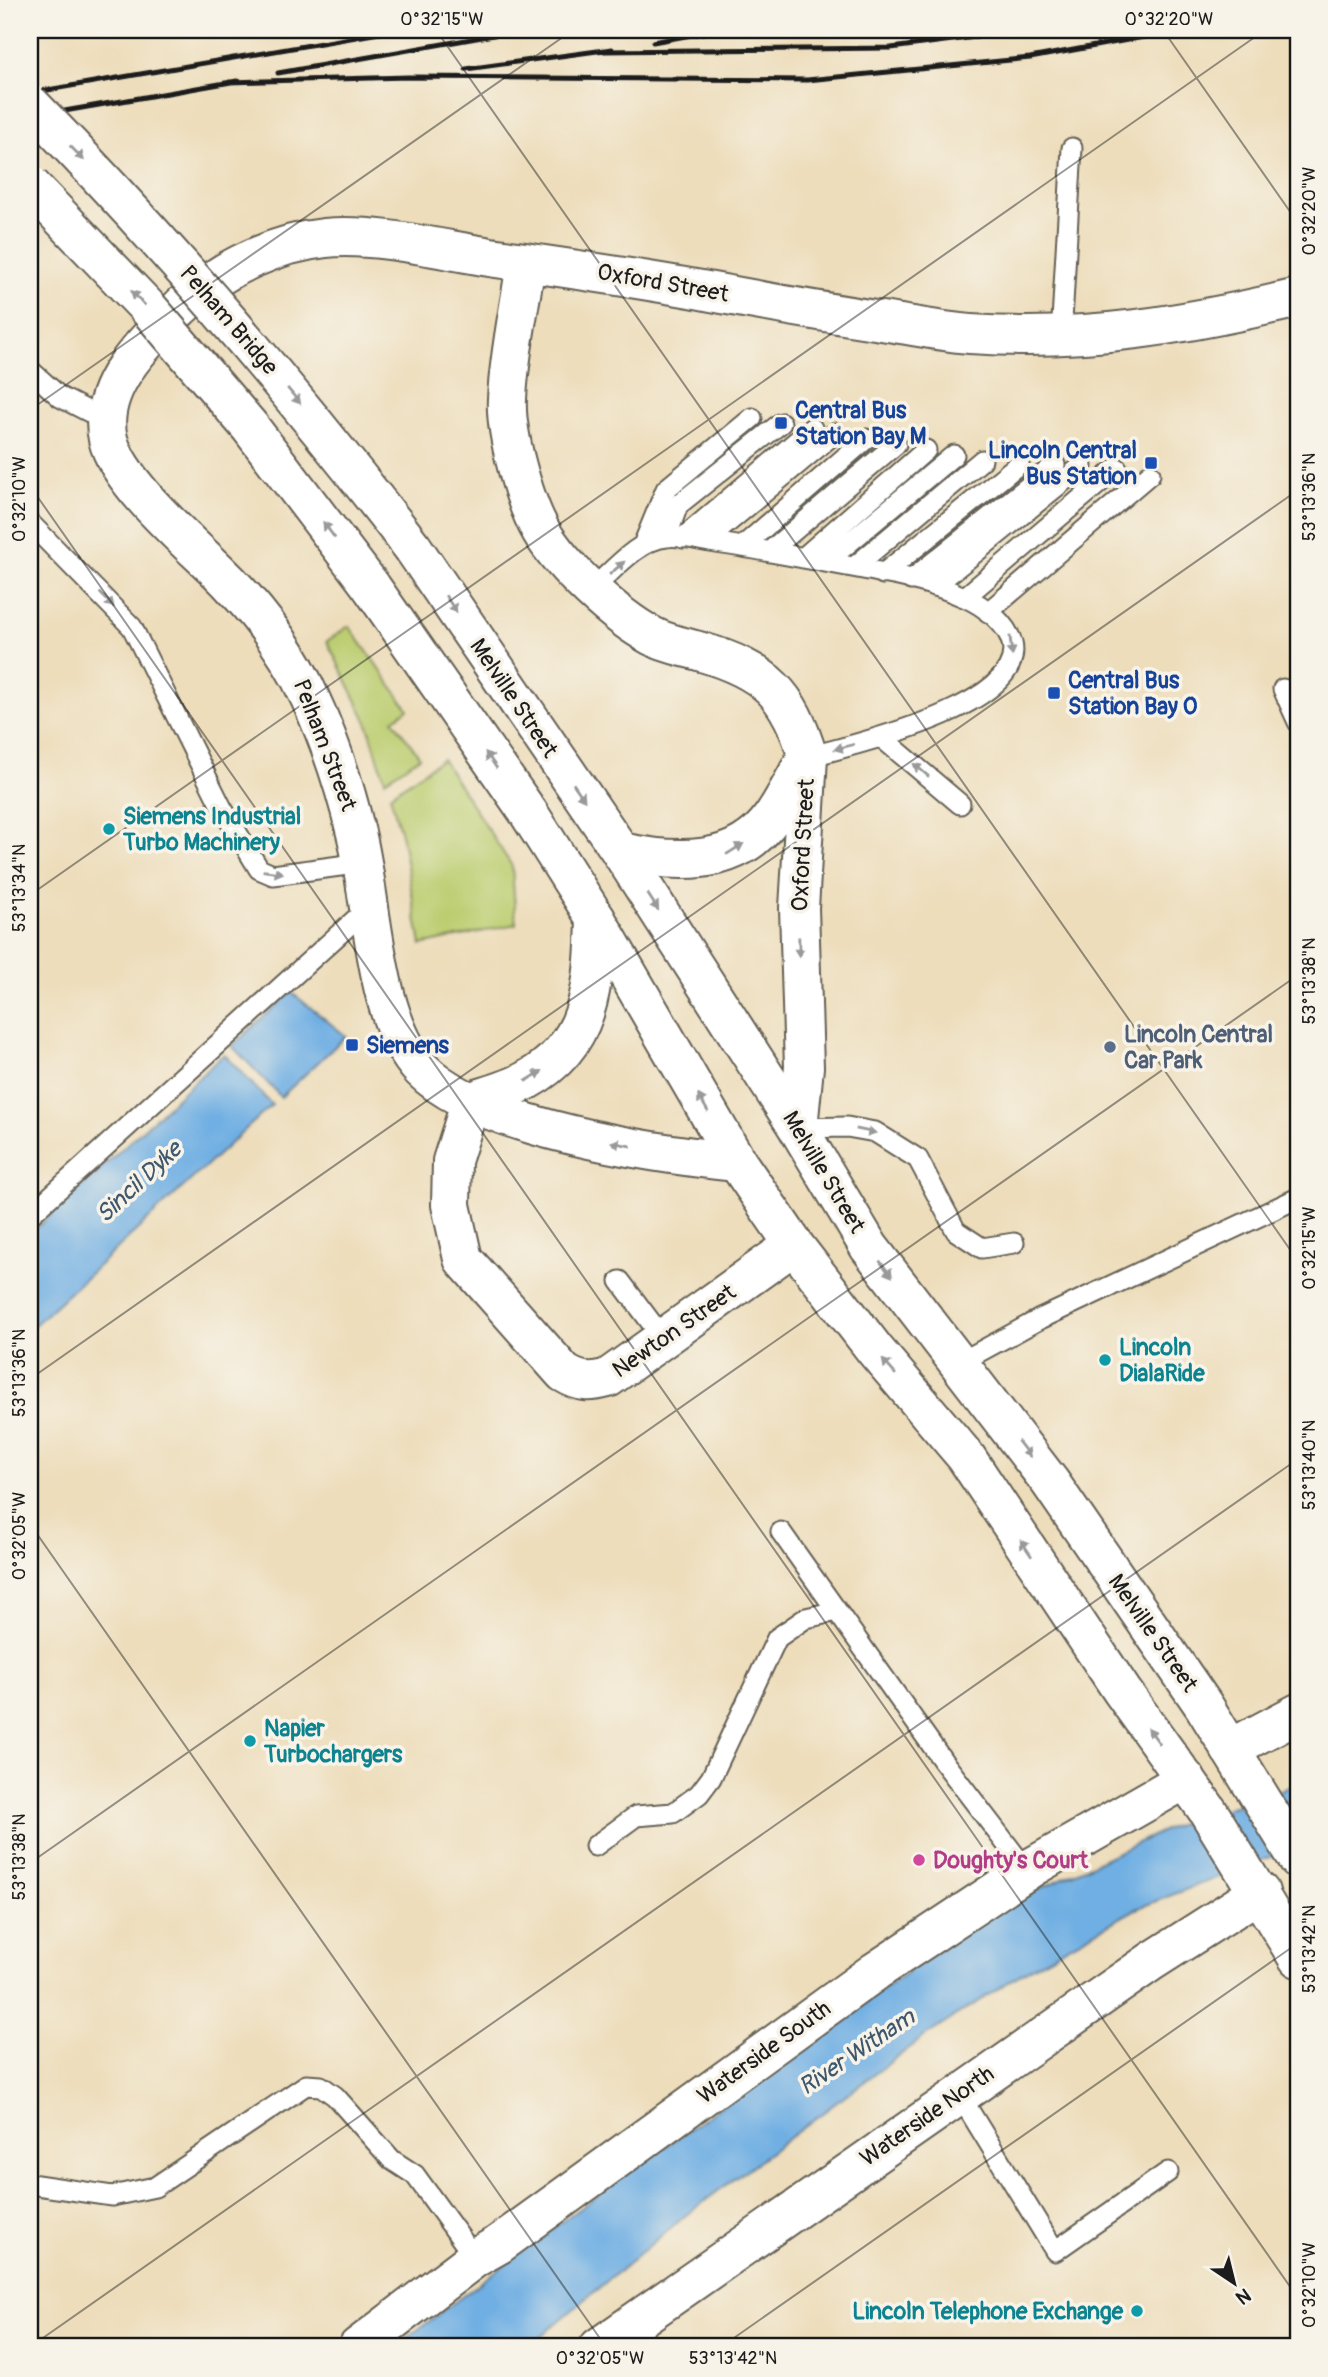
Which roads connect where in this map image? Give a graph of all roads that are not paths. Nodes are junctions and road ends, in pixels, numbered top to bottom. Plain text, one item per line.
1 (30, 104) edge
2 (1072, 148) dead end
3 (30, 185) edge
4 (526, 262) junction
5 (1298, 298) edge
6 (1061, 338) junction
7 (30, 370) edge
8 (752, 418) dead end
9 (105, 420) junction
10 (781, 422) dead end
11 (812, 428) dead end
12 (835, 433) dead end
13 (866, 439) dead end
14 (896, 444) dead end
15 (926, 450) dead end
16 (954, 455) dead end
17 (982, 460) dead end
18 (1019, 464) dead end
19 (1055, 465) dead end
20 (1082, 467) dead end
21 (1117, 468) dead end
22 (1150, 474) dead end
23 (30, 523) edge
24 (675, 537) junction
25 (706, 541) junction
26 (643, 545) junction
27 (742, 547) junction
28 (413, 548) joint
29 (770, 551) junction
30 (803, 558) junction
31 (826, 562) junction
32 (855, 567) junction
33 (883, 574) junction
34 (911, 580) junction
35 (934, 586) junction
36 (590, 591) junction
37 (965, 597) junction
38 (988, 612) junction
39 (1283, 689) dead end
40 (1298, 722) edge
41 (881, 737) junction
42 (808, 757) junction
43 (960, 804) dead end
44 (621, 852) junction
45 (362, 863) junction
46 (369, 907) junction
47 (596, 919) junction
48 (471, 1101) junction
49 (798, 1128) junction
50 (737, 1162) junction
51 (1298, 1198) edge
52 (30, 1215) edge
53 (1014, 1242) dead end
54 (794, 1245) junction
55 (620, 1281) dead end
56 (662, 1337) junction
57 (959, 1363) junction
58 (782, 1532) dead end
59 (837, 1611) junction
60 (1298, 1713) edge
61 (1230, 1749) junction
62 (1186, 1779) junction
63 (595, 1846) dead end
64 (1297, 1856) edge
65 (1027, 1871) junction
66 (1254, 1882) junction
67 (1298, 1958) edge
68 (959, 2094) junction
69 (1168, 2172) dead end
70 (30, 2184) edge
71 (475, 2258) junction
72 (358, 2347) edge
73 (599, 2347) edge

1 -> 28 main road, Pelham Bridge, bridge
2 - 6 lane
47 -> 3 main road, bridge
4 - 6 main road, Oxford Street
4 - 9 main road, Oxford Street
4 - 36 main road
5 - 6 main road, Oxford Street
7 - 9 lane
8 - 26 lane
9 - 45 main road, Pelham Street
10 - 24 lane
11 - 24 lane
12 - 25 lane
13 - 27 lane
14 - 29 lane
15 - 30 lane
16 - 31 lane
17 - 32 lane
18 - 33 lane
19 - 34 lane
20 - 35 lane
21 - 37 lane
22 - 38 lane
23 -> 45 lane
24 - 25 lane
24 - 26 lane
25 - 27 lane
36 -> 26 lane
27 - 29 lane
28 -> 44 main road, Melville Street
29 - 30 lane
30 - 31 lane
31 - 32 lane
32 - 33 lane
33 - 34 lane
34 - 35 lane
35 - 37 lane
36 - 42 main road
37 - 38 lane
38 -> 41 lane
39 - 40 lane
41 -> 42 lane
43 -> 41 lane
44 -> 42 main road, Oxford Street
42 -> 49 main road, Oxford Street
44 -> 49 main road, Melville Street
45 - 46 main road, Pelham Street
46 - 48 main road, Pelham Street
46 - 52 lane
48 -> 47 main road
50 -> 47 main road
50 -> 48 main road, Pelham Street
48 - 56 main road, Newton Street
49 -> 53 lane
49 -> 57 main road, Melville Street
50 - 54 main road
51 - 57 lane
54 - 56 main road, Newton Street
62 -> 54 main road
55 - 56 lane
57 -> 61 main road, Melville Street
58 - 59 lane
59 - 63 lane
59 - 65 lane
60 - 61 main road
61 - 64 main road, Melville Street
62 - 65 main road, Waterside South
62 - 66 main road
65 - 71 main road, Waterside South
66 - 67 main road
66 - 68 main road, Waterside North
68 - 69 lane
68 - 73 main road, Waterside North
70 - 71 lane
71 - 72 main road, Waterside South

